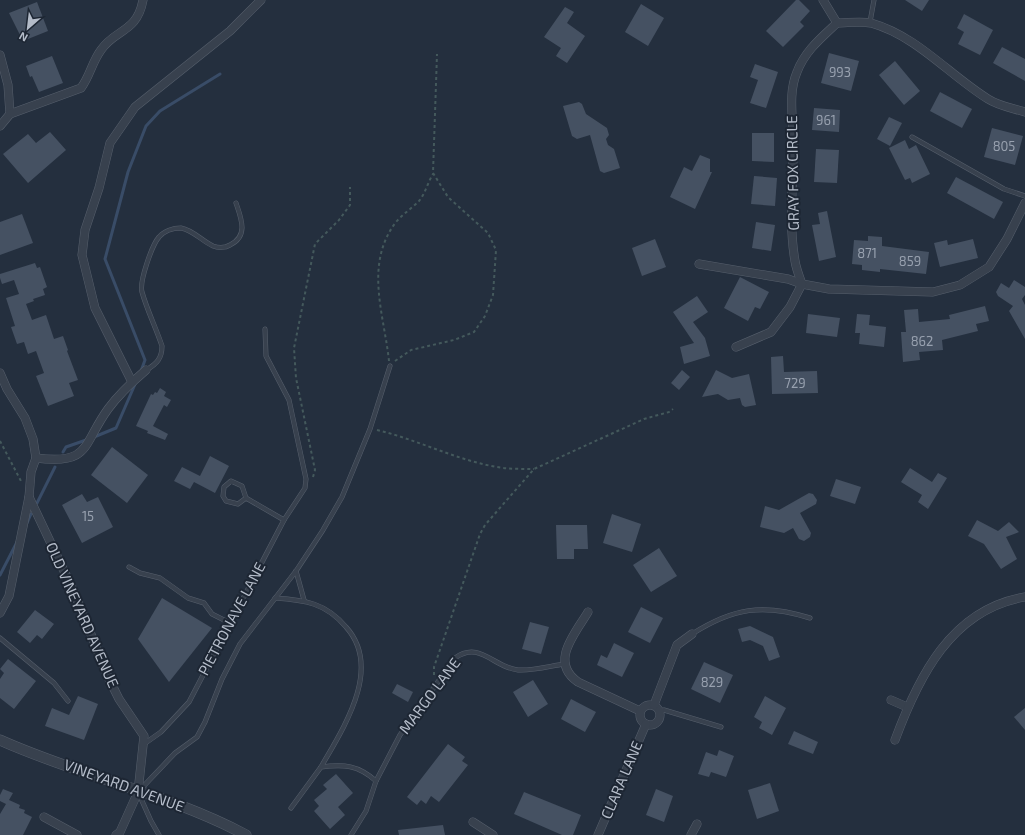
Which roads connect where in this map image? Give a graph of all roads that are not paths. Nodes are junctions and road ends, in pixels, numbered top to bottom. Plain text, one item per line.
1 (143, 0) edge
2 (261, 0) edge
3 (823, 0) edge
4 (874, 0) edge
5 (837, 23) junction
6 (870, 23) junction
7 (0, 55) edge
8 (1025, 112) edge
9 (10, 114) junction
10 (0, 126) edge
11 (912, 137) dead end
12 (1025, 196) edge
13 (236, 203) dead end
14 (1025, 203) edge
15 (699, 264) dead end
16 (802, 284) junction
17 (265, 329) dead end
18 (736, 347) dead end
19 (390, 366) road end
20 (146, 370) joint
21 (0, 373) edge
22 (132, 382) junction
23 (36, 458) junction
24 (29, 497) junction
25 (246, 498) junction
26 (284, 520) junction
27 (129, 567) dead end
28 (296, 571) junction
29 (1025, 597) edge
30 (275, 598) junction
31 (304, 600) junction
32 (588, 612) dead end
33 (0, 613) edge
34 (810, 618) dead end
35 (230, 623) junction
36 (692, 634) joint
37 (0, 638) edge
38 (564, 664) junction
39 (891, 700) dead end
40 (68, 701) dead end
41 (907, 707) junction
42 (657, 708) junction
43 (640, 711) junction
44 (646, 724) junction
45 (721, 727) dead end
46 (0, 740) edge
47 (895, 740) dead end
48 (143, 744) junction
49 (321, 767) junction
50 (376, 781) junction
51 (138, 792) junction
52 (291, 808) dead end
53 (44, 817) dead end
54 (473, 822) dead end
55 (697, 824) dead end
56 (77, 835) edge
57 (116, 835) edge
58 (159, 835) edge
59 (246, 835) edge
60 (350, 835) edge
61 (493, 835) edge
62 (598, 835) edge
63 (691, 835) edge

1 - 9 street
2 - 22 street
3 - 5 street
4 - 6 lane
5 - 6 street
5 - 16 street, GRAY FOX CIRCLE
6 - 8 street
7 - 9 street
9 - 10 street
11 - 12 lane
13 - 20 lane
14 - 16 street
15 - 16 street
16 - 18 street
17 - 26 lane, PIETRONAVE LANE
19 - 28 lane
20 - 22 street
21 - 23 street
22 - 23 street
23 - 24 street
24 - 33 street
24 - 48 street, OLD VINEYARD AVENUE
25 - 25 lane
25 - 26 lane
26 - 35 lane, PIETRONAVE LANE
27 - 35 lane
28 - 30 lane
28 - 31 lane
29 - 41 street
30 - 31 lane
30 - 51 lane
31 - 49 lane
32 - 38 street
34 - 36 lane
35 - 48 lane, PIETRONAVE LANE
36 - 42 street
37 - 40 lane
38 - 43 street
38 - 50 lane, MARGO LANE
39 - 41 street
41 - 47 street
42 - 43 street
42 - 44 street
42 - 45 lane
43 - 44 street
44 - 62 street, CLARA LANE
46 - 51 street, VINEYARD AVENUE
48 - 51 street, OLD VINEYARD AVENUE
49 - 50 lane
49 - 52 lane
50 - 60 lane, MARGO LANE
51 - 57 street, OLD VINEYARD AVENUE
51 - 58 lane
51 - 59 street, VINEYARD AVENUE
53 - 56 street
54 - 61 street
55 - 63 street

